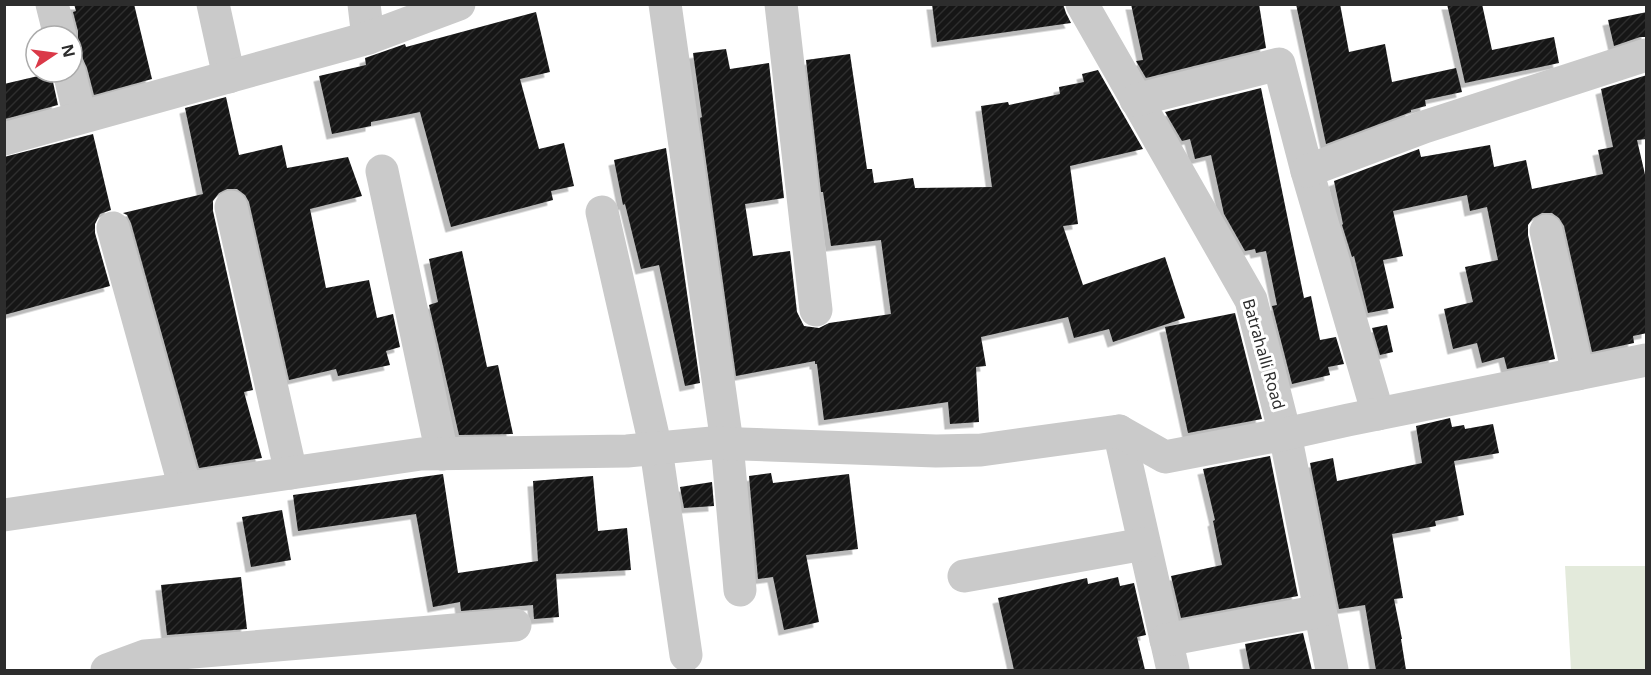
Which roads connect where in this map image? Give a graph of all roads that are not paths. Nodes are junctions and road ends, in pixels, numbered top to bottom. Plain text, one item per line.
1 (52, 4) edge
2 (213, 4) edge
3 (364, 4) edge
4 (459, 4) edge
5 (665, 4) edge
6 (781, 4) edge
7 (1082, 4) edge
8 (57, 24) edge
9 (368, 38) junction
10 (1647, 55) edge
11 (229, 76) junction
12 (72, 84) edge
13 (1136, 100) junction
14 (80, 117) junction
15 (4, 140) edge
16 (382, 171) dead end
17 (1307, 171) junction
18 (231, 207) dead end
19 (602, 212) dead end
20 (113, 228) dead end
21 (1546, 231) dead end
22 (816, 310) dead end
23 (1647, 360) edge
24 (1578, 374) junction
25 (1378, 414) junction
26 (1119, 431) junction
27 (1285, 434) junction
28 (727, 443) junction
29 (656, 448) junction
30 (442, 454) junction
31 (291, 473) junction
32 (185, 488) junction
33 (5, 512) edge
34 (1144, 544) junction
35 (964, 576) dead end
36 (740, 590) dead end
37 (1320, 611) junction
38 (515, 625) dead end
39 (686, 655) dead end
40 (1169, 655) edge
41 (107, 670) edge
42 (1332, 670) edge

1 - 8 street
2 - 11 street
3 - 9 street
4 - 9 street
5 - 28 street
6 - 22 street
7 - 13 street, Batrahalli Road
9 - 11 street
10 - 17 street
11 - 14 street
12 - 14 street
13 - 17 street
13 - 27 street, Batrahalli Road
14 - 15 street
16 - 30 street
17 - 25 street
18 - 31 street
19 - 29 street
20 - 32 street
21 - 24 street
23 - 24 street
24 - 25 street
25 - 27 street
26 - 27 street
26 - 28 street
26 - 34 street
27 - 37 street, Batrahalli Road
28 - 29 street
28 - 36 street
29 - 30 street
29 - 39 street
30 - 31 street
31 - 32 street
32 - 33 street
34 - 35 street
34 - 40 street
37 - 40 street
37 - 42 street, Batrahalli Road
38 - 41 street

